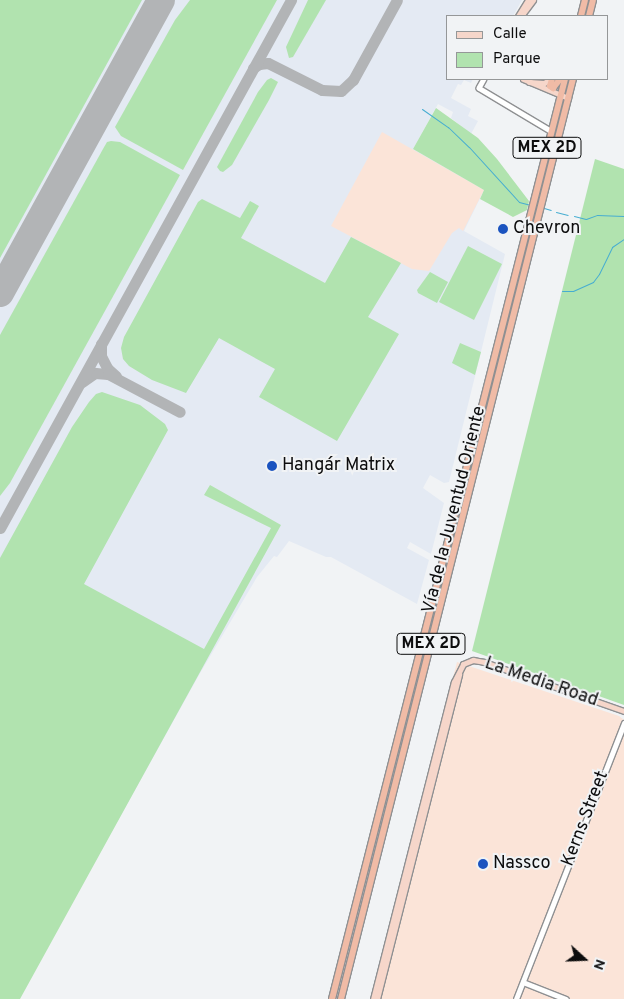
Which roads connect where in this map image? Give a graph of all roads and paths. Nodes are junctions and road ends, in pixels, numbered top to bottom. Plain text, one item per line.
1 (528, 0) edge
2 (533, 0) edge
3 (585, 0) edge
4 (592, 0) edge
5 (520, 15) edge
6 (521, 15) edge
7 (581, 15) edge
8 (589, 15) edge
9 (483, 80) edge
10 (525, 80) edge
11 (549, 80) edge
12 (551, 80) edge
13 (559, 80) edge
14 (565, 80) edge
15 (572, 80) edge
16 (529, 82) junction
17 (560, 96) junction
18 (568, 98) junction
19 (551, 131) junction
20 (460, 668) junction
21 (624, 711) edge
22 (624, 723) edge
23 (523, 982) junction
24 (333, 999) edge
25 (340, 999) edge
26 (373, 999) edge
27 (377, 999) edge
28 (516, 999) edge
29 (566, 999) edge

1 - 5 main road
2 - 6 main road
3 - 7 highway
4 - 8 highway
9 - 19 street
10 - 16 main road
11 - 16 main road
12 - 13 highway
14 - 17 highway, MEX 2D
15 - 18 highway, MEX 2D
16 - 17 main road
17 - 18 main road
17 - 19 highway, MEX 2D
18 - 25 highway, Vía de la Juventud Oriente / MEX 2D
19 - 24 highway, Vía de la Juventud Oriente / MEX 2D
20 - 21 main road, La Media Road
20 - 26 main road
20 - 27 main road
22 - 23 street, Kerns Street
23 - 28 street, Kerns Street
23 - 29 street

